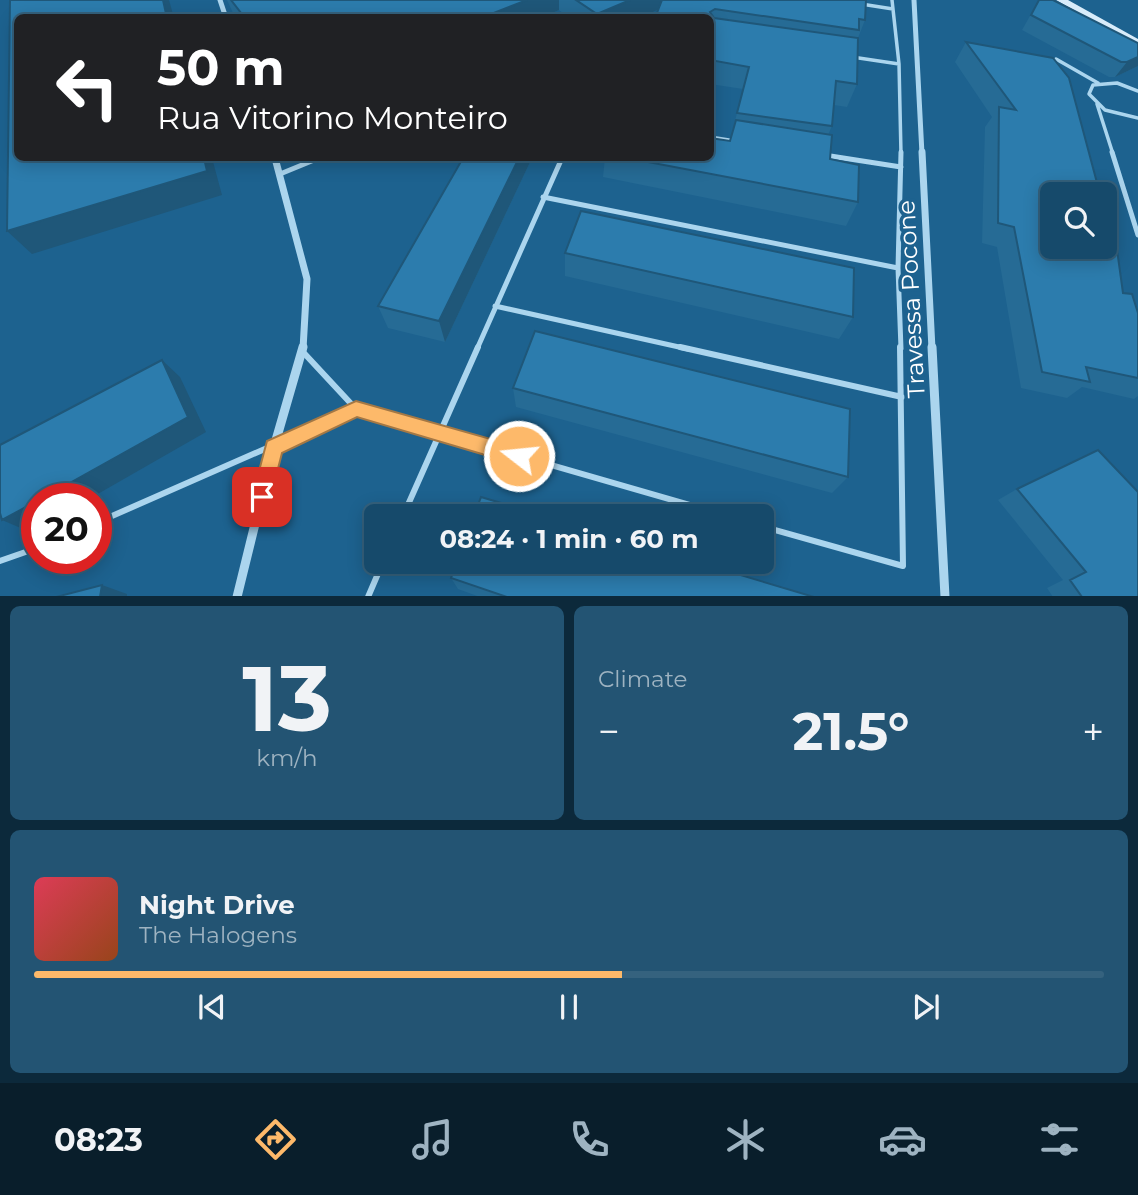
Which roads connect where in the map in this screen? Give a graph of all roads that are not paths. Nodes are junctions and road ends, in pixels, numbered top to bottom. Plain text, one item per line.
1 (892, 0) edge
2 (914, 0) edge
3 (1061, 0) edge
4 (858, 4) edge
5 (893, 9) junction
6 (1138, 43) edge
7 (845, 56) edge
8 (1056, 59) edge
9 (898, 64) junction
10 (1098, 83) junction
11 (1138, 91) edge
12 (1097, 104) junction
13 (1138, 118) edge
14 (714, 138) edge
15 (738, 142) edge
16 (819, 155) edge
17 (276, 161) edge
18 (312, 161) edge
19 (561, 161) edge
20 (901, 167) junction
21 (280, 174) junction
22 (543, 197) junction
23 (1138, 235) edge
24 (898, 268) junction
25 (495, 306) junction
26 (303, 352) junction
27 (902, 397) junction
28 (356, 409) junction
29 (440, 434) junction
30 (274, 447) junction
31 (409, 504) edge
32 (686, 504) edge
33 (112, 516) edge
34 (774, 530) edge
35 (21, 555) edge
36 (0, 561) edge
37 (378, 574) edge
38 (237, 596) edge
39 (368, 596) edge
40 (945, 596) edge

1 - 5 lane
2 - 40 street, Travessa Pocone
3 - 6 main road
4 - 5 lane
5 - 9 lane
7 - 9 lane
8 - 10 lane
9 - 20 lane
10 - 11 lane
10 - 12 lane
12 - 13 lane
12 - 23 lane
14 - 15 lane
16 - 20 lane
17 - 21 street
18 - 21 lane
19 - 22 lane
20 - 24 lane
21 - 26 street
22 - 24 lane
22 - 25 lane
24 - 27 lane
25 - 27 lane
25 - 29 lane
26 - 28 lane
26 - 30 street
27 - 34 lane
28 - 29 lane
28 - 30 lane
29 - 31 lane
29 - 32 lane
30 - 33 lane
30 - 38 street
35 - 36 lane
37 - 39 lane

